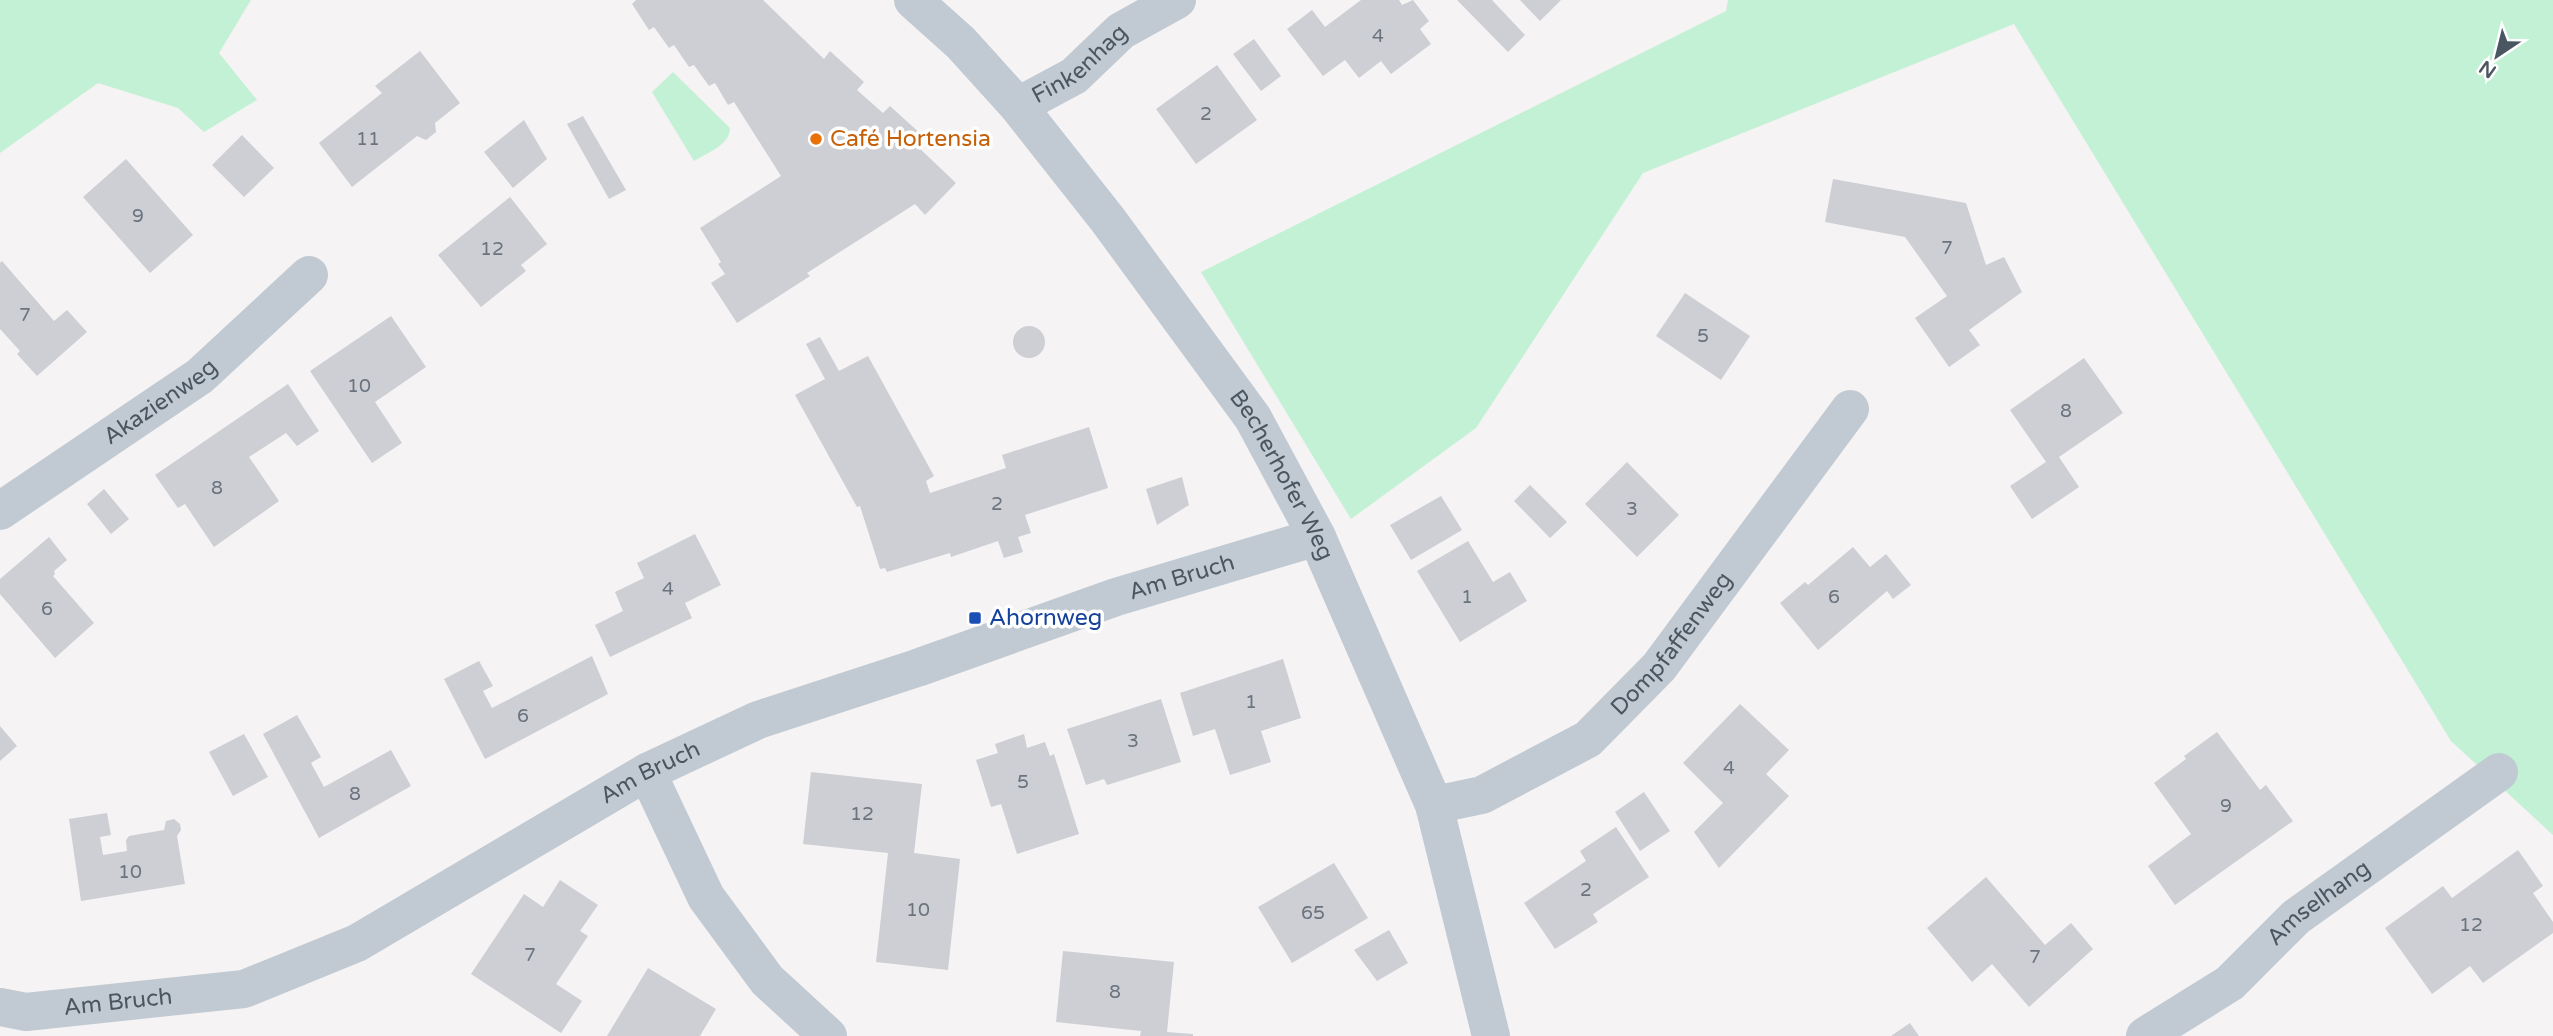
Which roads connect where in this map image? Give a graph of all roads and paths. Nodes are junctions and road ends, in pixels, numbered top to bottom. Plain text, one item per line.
1 (913, 0) edge
2 (1177, 0) edge
3 (1018, 106) junction
4 (309, 275) dead end
5 (1850, 409) dead end
6 (0, 511) edge
7 (1317, 537) junction
8 (647, 772) junction
9 (2499, 772) dead end
10 (1434, 805) junction
11 (0, 1007) edge
12 (828, 1036) edge
13 (1491, 1036) edge
14 (2145, 1036) edge

1 - 3 street, Becherhofer Weg
2 - 3 street, Finkenhag
3 - 7 street, Becherhofer Weg
4 - 6 street, Akazienweg
5 - 10 street, Dompfaffenweg
7 - 8 street, Am Bruch
7 - 10 street, Becherhofer Weg
8 - 11 street, Am Bruch
8 - 12 street
9 - 14 street, Amselhang
10 - 13 street, Becherhofer Weg

